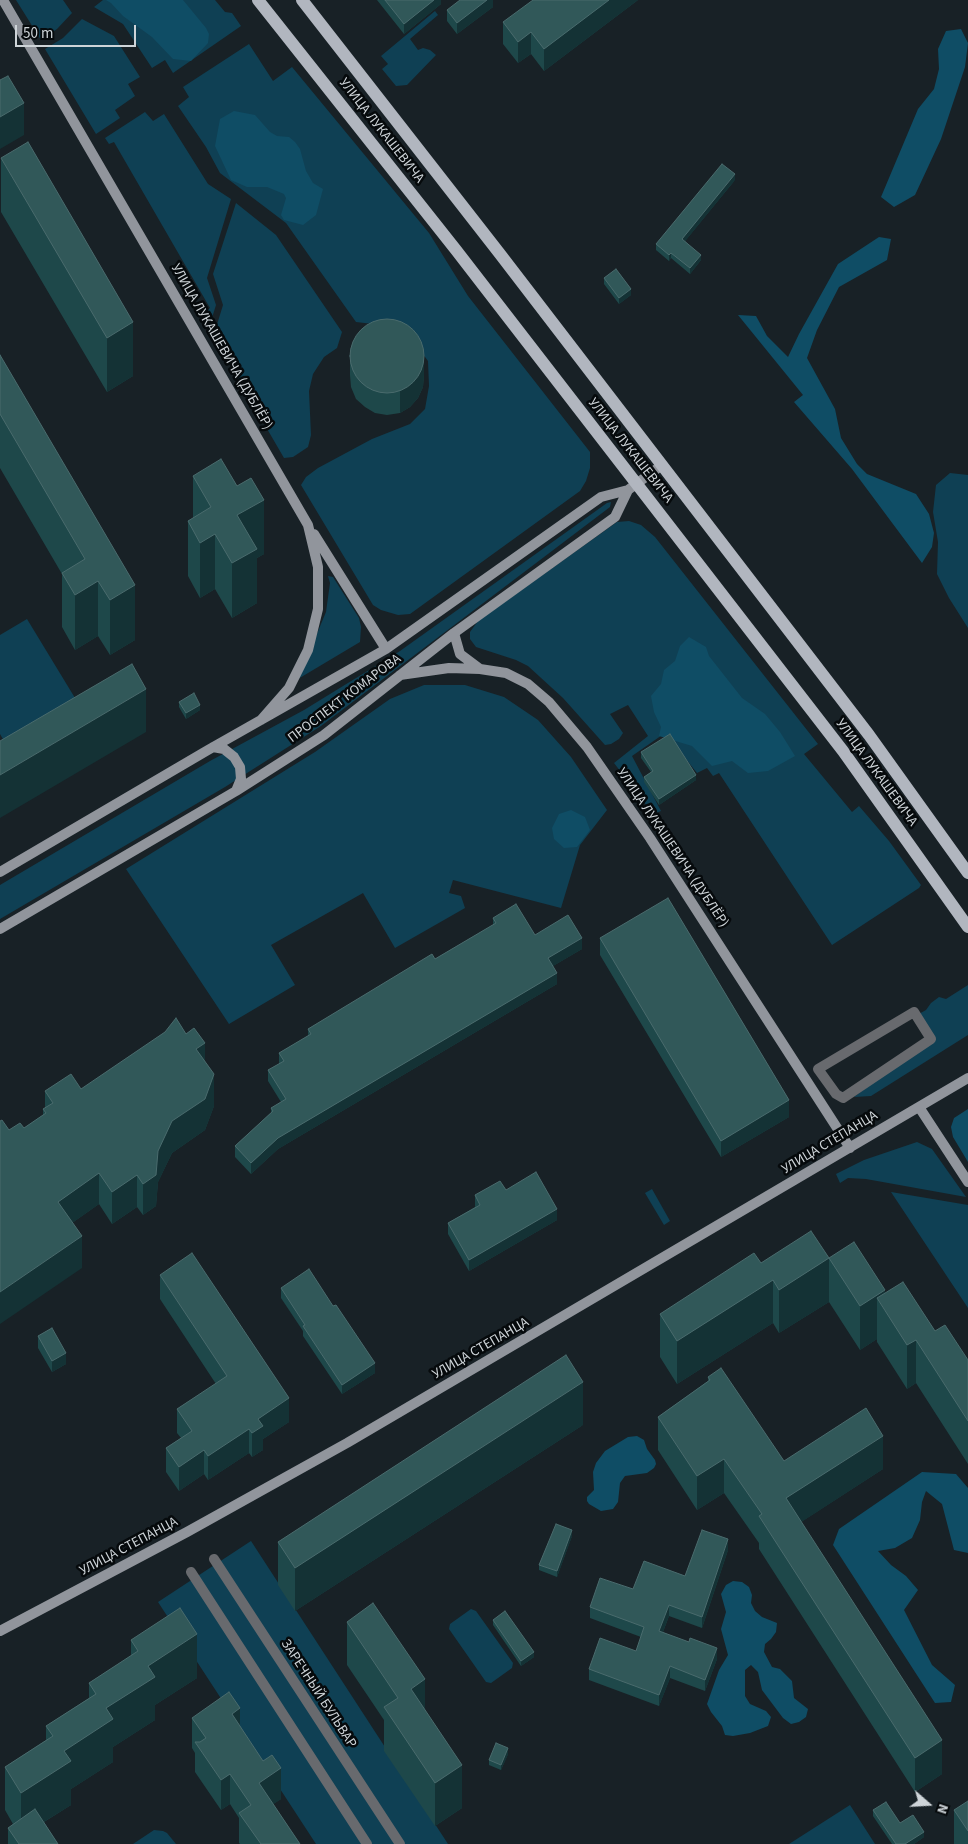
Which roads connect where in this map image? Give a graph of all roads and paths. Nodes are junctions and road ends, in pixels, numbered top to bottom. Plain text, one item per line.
1 (3, 0) edge
2 (258, 0) edge
3 (302, 0) edge
4 (662, 465) junction
5 (632, 487) junction
6 (308, 525) junction
7 (454, 633) junction
8 (386, 649) junction
9 (480, 669) junction
10 (400, 675) junction
11 (261, 720) junction
12 (212, 747) junction
13 (236, 790) junction
14 (0, 872) edge
15 (968, 873) edge
16 (968, 927) edge
17 (0, 929) edge
18 (931, 1039) joint
19 (968, 1078) edge
20 (919, 1107) junction
21 (850, 1148) junction
22 (968, 1182) edge
23 (214, 1559) dead end
24 (191, 1572) dead end
25 (0, 1630) edge
26 (367, 1844) edge
27 (400, 1844) edge

1 - 6 main road, УЛИЦА ЛУКАШЕВИЧА (ДУБЛЁР)
2 - 5 main road, УЛИЦА ЛУКАШЕВИЧА
3 - 4 main road, УЛИЦА ЛУКАШЕВИЧА
4 - 5 main road, ПРОСПЕКТ КОМАРОВА
4 - 15 main road, УЛИЦА ЛУКАШЕВИЧА
5 - 7 main road, ПРОСПЕКТ КОМАРОВА
5 - 8 main road, ПРОСПЕКТ КОМАРОВА
5 - 16 main road, УЛИЦА ЛУКАШЕВИЧА
6 - 8 main road
6 - 11 main road, УЛИЦА ЛУКАШЕВИЧА (ДУБЛЁР)
7 - 9 main road
7 - 10 main road, ПРОСПЕКТ КОМАРОВА
8 - 11 main road, ПРОСПЕКТ КОМАРОВА
9 - 10 main road, УЛИЦА ЛУКАШЕВИЧА (ДУБЛЁР)
9 - 21 main road, УЛИЦА ЛУКАШЕВИЧА (ДУБЛЁР)
10 - 13 main road, ПРОСПЕКТ КОМАРОВА
11 - 12 main road, ПРОСПЕКТ КОМАРОВА
12 - 13 main road
12 - 14 main road, ПРОСПЕКТ КОМАРОВА
13 - 17 main road, ПРОСПЕКТ КОМАРОВА
18 - 18 street
19 - 20 main road, УЛИЦА СТЕПАНЦА
20 - 21 main road, УЛИЦА СТЕПАНЦА
20 - 22 main road
21 - 25 main road, УЛИЦА СТЕПАНЦА
23 - 27 street, ЗАРЕЧНЫЙ БУЛЬВАР
24 - 26 street

